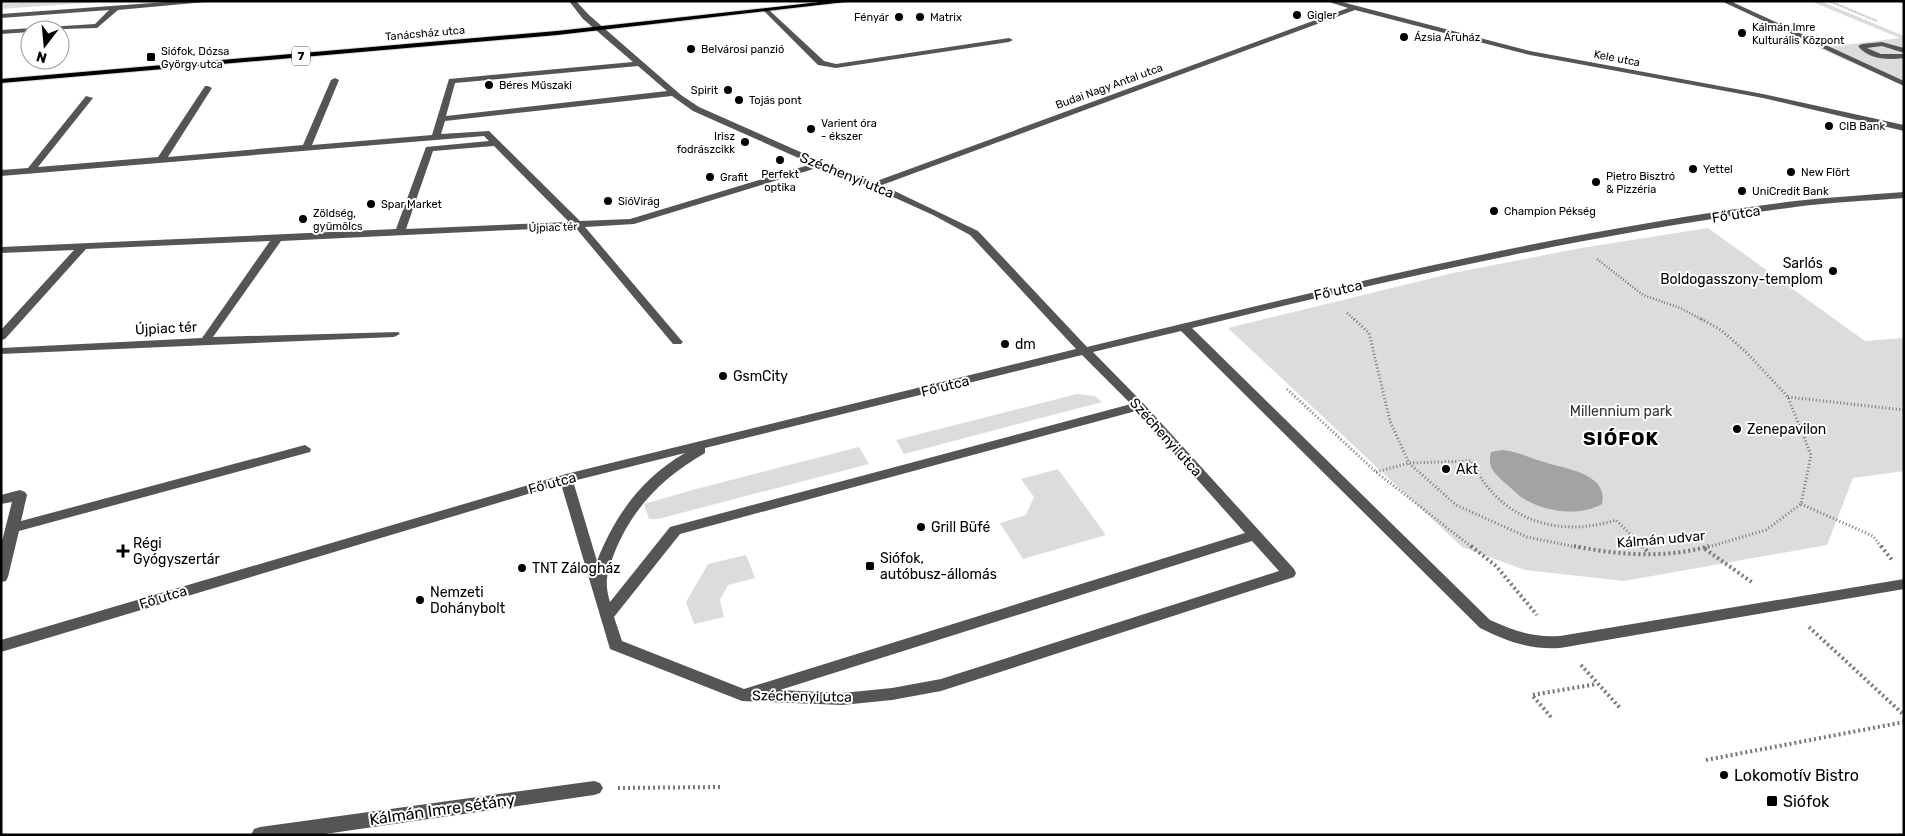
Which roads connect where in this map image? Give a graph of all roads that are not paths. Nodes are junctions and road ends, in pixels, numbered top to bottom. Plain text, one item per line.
1 (213, 1) edge
2 (572, 1) edge
3 (851, 1) edge
4 (1329, 1) edge
5 (1724, 1) edge
6 (116, 8) junction
7 (1352, 9) junction
8 (766, 10) junction
9 (1, 16) edge
10 (70, 28) edge
11 (600, 28) junction
12 (20, 31) edge
13 (1, 32) edge
14 (1009, 40) dead end
15 (1901, 48) edge
16 (1871, 52) junction
17 (1904, 56) edge
18 (1848, 58) junction
19 (640, 64) junction
20 (1904, 77) edge
21 (1894, 79) junction
22 (335, 80) dead end
23 (1, 81) edge
24 (1904, 84) edge
25 (208, 88) dead end
26 (674, 93) junction
27 (89, 98) dead end
28 (441, 119) junction
29 (1904, 128) edge
30 (436, 138) junction
31 (495, 143) junction
32 (306, 148) junction
33 (161, 160) junction
34 (820, 164) junction
35 (31, 170) junction
36 (1, 173) edge
37 (874, 185) junction
38 (1904, 195) edge
39 (579, 226) junction
40 (400, 232) junction
41 (278, 237) junction
42 (83, 246) junction
43 (1, 250) edge
44 (1184, 328) junction
45 (394, 334) dead end
46 (1, 336) edge
47 (205, 341) junction
48 (678, 342) dead end
49 (1, 350) edge
50 (1084, 352) junction
51 (1139, 406) junction
52 (718, 441) junction
53 (305, 449) dead end
54 (566, 478) junction
55 (1, 500) edge
56 (13, 528) junction
57 (1255, 535) junction
58 (1, 577) edge
59 (1904, 584) edge
60 (598, 587) junction
61 (607, 616) junction
62 (1, 646) edge
63 (742, 695) junction
64 (594, 788) road end
65 (260, 835) edge

1 - 6 street
2 - 11 street, Széchenyi utca
3 - 8 main road, Tanácsház utca / 7
4 - 7 street, Kele utca
5 - 18 street
6 - 9 street
6 - 10 street
7 - 29 street, Kele utca
7 - 37 street, Budai Nagy Antal utca
8 - 11 main road, Tanácsház utca / 7
8 - 14 street
11 - 19 street, Széchenyi utca
11 - 23 main road, Tanácsház utca / 7
12 - 13 street
15 - 16 street
16 - 17 street
16 - 18 street
18 - 21 street
19 - 26 street, Széchenyi utca
19 - 28 street
20 - 21 street
21 - 24 street
22 - 32 street
25 - 33 street
26 - 28 street
26 - 34 street, Széchenyi utca
27 - 35 street
28 - 30 street
30 - 31 street
30 - 32 street
31 - 39 street
31 - 40 street
32 - 33 street
33 - 35 street
34 - 37 street, Széchenyi utca
34 - 39 street, Újpiac tér
35 - 36 street
37 - 50 street, Széchenyi utca
38 - 44 street, Fő utca
39 - 40 street, Újpiac tér
39 - 48 street
40 - 41 street, Újpiac tér
41 - 42 street, Újpiac tér
41 - 47 street, Újpiac tér
42 - 43 street, Újpiac tér
42 - 46 street
44 - 50 street, Fő utca
44 - 59 street
45 - 47 street
47 - 49 street, Újpiac tér
50 - 51 street, Széchenyi utca
50 - 52 street, Fő utca
51 - 57 street, Széchenyi utca
51 - 61 street
52 - 54 street, Fő utca
52 - 60 street
53 - 56 street
54 - 60 street
54 - 62 street, Fő utca
55 - 56 street
56 - 58 street
57 - 63 street
57 - 63 street, Széchenyi utca
60 - 61 street
61 - 63 street
64 - 65 street, Kálmán Imre sétány

